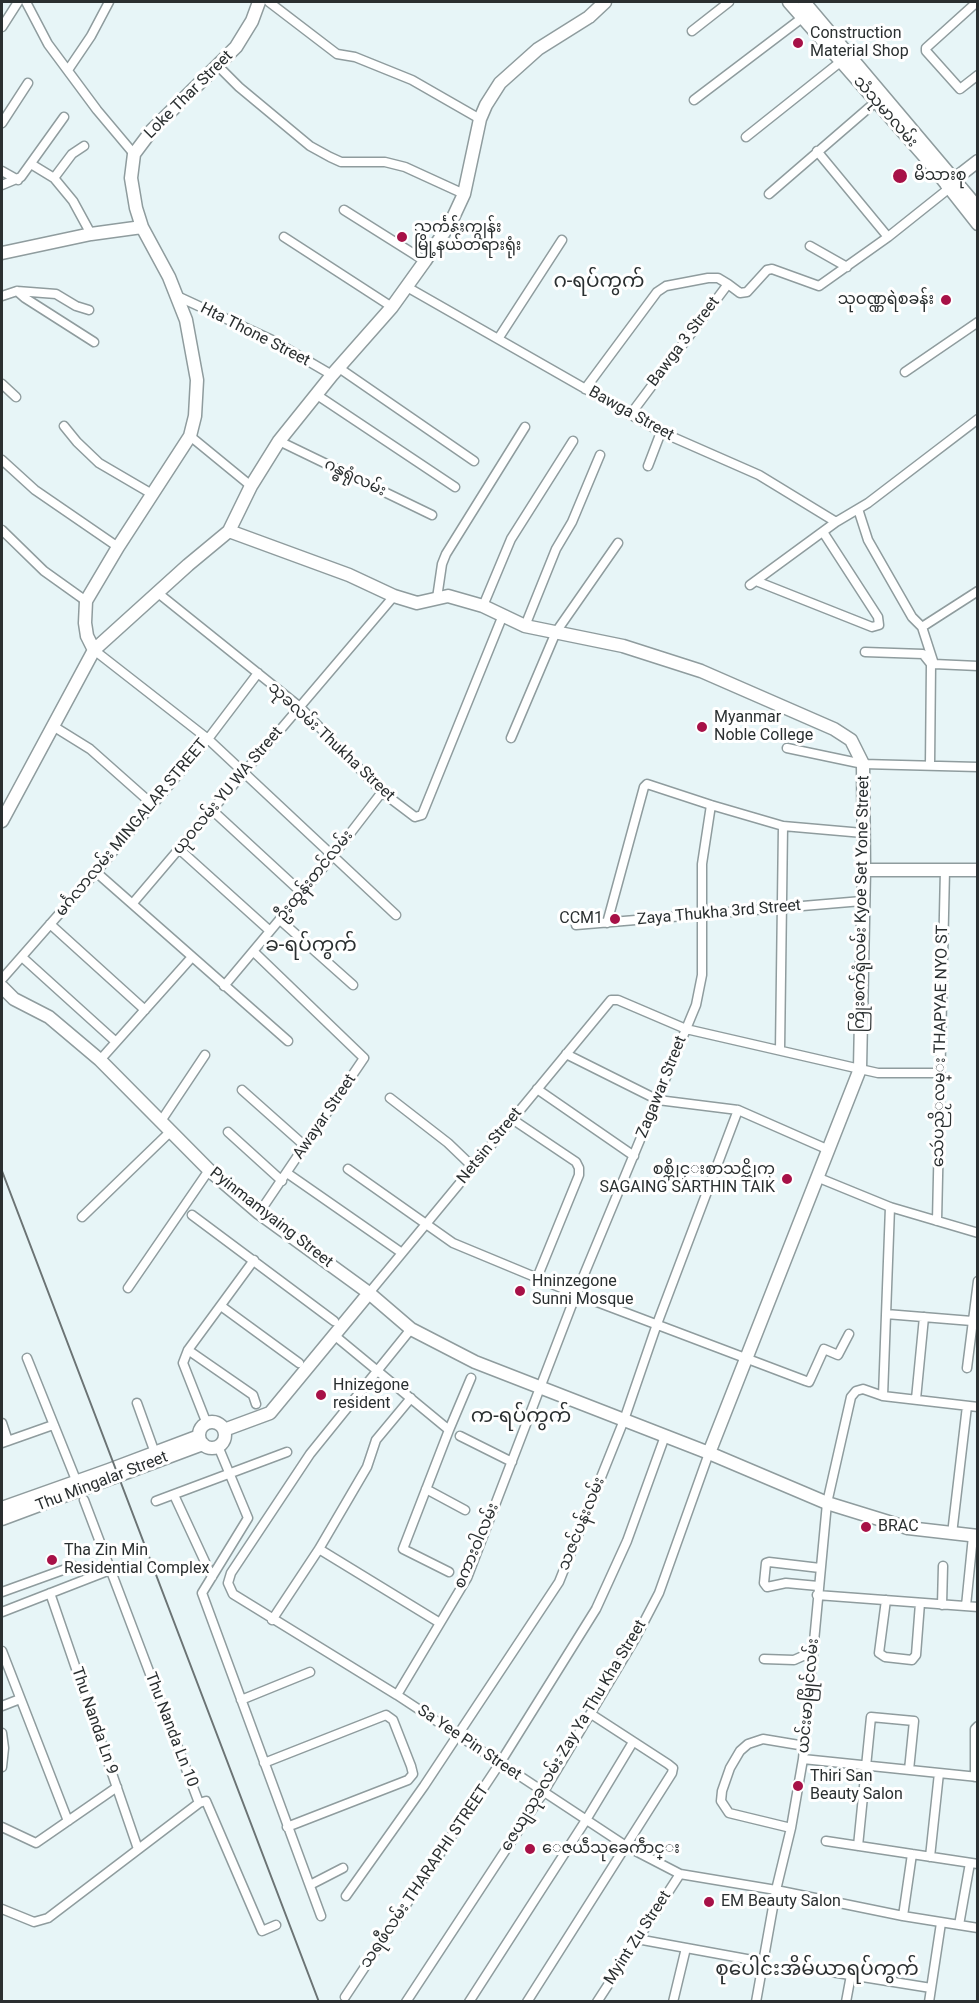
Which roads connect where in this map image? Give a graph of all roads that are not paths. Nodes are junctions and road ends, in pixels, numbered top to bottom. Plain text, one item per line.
1 (18, 2) edge
2 (26, 2) edge
3 (109, 2) edge
4 (260, 2) edge
5 (269, 2) edge
6 (605, 2) edge
7 (729, 2) edge
8 (789, 2) edge
9 (977, 2) edge
10 (806, 10) edge
11 (2, 27) edge
12 (692, 31) dead end
13 (845, 58) junction
14 (217, 65) junction
15 (68, 70) junction
16 (978, 75) edge
17 (28, 83) dead end
18 (880, 98) junction
19 (694, 100) dead end
20 (64, 117) dead end
21 (480, 119) junction
22 (2, 123) edge
23 (746, 137) dead end
24 (84, 146) dead end
25 (817, 152) junction
26 (134, 154) junction
27 (978, 161) edge
28 (31, 164) junction
29 (2, 171) edge
30 (54, 178) junction
31 (18, 180) junction
32 (952, 183) junction
33 (2, 184) edge
34 (464, 194) junction
35 (769, 194) dead end
36 (978, 208) edge
37 (344, 210) dead end
38 (978, 224) edge
39 (142, 227) junction
40 (91, 234) junction
41 (284, 237) dead end
42 (888, 237) junction
43 (562, 240) dead end
44 (810, 246) dead end
45 (2, 253) edge
46 (425, 261) junction
47 (847, 267) junction
48 (728, 284) junction
49 (407, 287) junction
50 (17, 291) junction
51 (2, 296) edge
52 (177, 296) junction
53 (392, 307) junction
54 (88, 310) dead end
55 (978, 322) edge
56 (498, 339) junction
57 (94, 342) dead end
58 (335, 372) junction
59 (905, 372) dead end
60 (2, 384) edge
61 (585, 389) junction
62 (317, 395) junction
63 (16, 397) dead end
64 (630, 414) junction
65 (978, 418) edge
66 (63, 426) dead end
67 (525, 428) dead end
68 (661, 432) junction
69 (190, 436) junction
70 (279, 441) junction
71 (573, 441) dead end
72 (600, 455) dead end
73 (2, 460) edge
74 (474, 461) dead end
75 (648, 466) dead end
76 (251, 486) junction
77 (455, 488) dead end
78 (152, 494) junction
79 (858, 509) junction
80 (432, 515) dead end
81 (836, 522) junction
82 (2, 530) edge
83 (229, 531) junction
84 (823, 531) junction
85 (618, 543) dead end
86 (118, 547) junction
87 (978, 591) edge
88 (158, 593) junction
89 (394, 596) junction
90 (437, 598) junction
91 (86, 602) junction
92 (483, 606) junction
93 (503, 615) junction
94 (525, 626) junction
95 (922, 627) junction
96 (555, 632) junction
97 (94, 650) junction
98 (865, 652) dead end
99 (932, 664) junction
100 (978, 666) edge
101 (258, 674) junction
102 (300, 707) junction
103 (53, 726) junction
104 (511, 738) dead end
105 (208, 739) junction
106 (787, 748) dead end
107 (863, 764) junction
108 (930, 765) junction
109 (978, 767) edge
110 (243, 773) junction
111 (382, 792) junction
112 (152, 804) junction
113 (711, 806) junction
114 (212, 810) junction
115 (2, 821) edge
116 (783, 826) junction
117 (863, 833) junction
118 (179, 849) junction
119 (332, 857) junction
120 (864, 870) junction
121 (945, 870) junction
122 (978, 870) edge
123 (96, 872) junction
124 (302, 893) junction
125 (862, 901) junction
126 (133, 903) junction
127 (783, 908) junction
128 (396, 915) dead end
129 (703, 915) junction
130 (280, 920) junction
131 (608, 923) junction
132 (50, 924) junction
133 (576, 925) dead end
134 (270, 931) junction
135 (254, 952) junction
136 (21, 957) junction
137 (192, 957) junction
138 (2, 979) edge
139 (353, 985) dead end
140 (224, 986) junction
141 (2, 987) edge
142 (145, 1010) junction
143 (686, 1029) junction
144 (288, 1041) dead end
145 (116, 1042) junction
146 (780, 1050) junction
147 (566, 1054) junction
148 (205, 1055) dead end
149 (100, 1060) junction
150 (860, 1069) junction
151 (940, 1073) junction
152 (537, 1089) junction
153 (242, 1090) dead end
154 (390, 1098) dead end
155 (658, 1100) junction
156 (738, 1110) junction
157 (512, 1119) junction
158 (161, 1121) junction
159 (171, 1131) junction
160 (228, 1132) dead end
161 (305, 1146) junction
162 (829, 1150) junction
163 (634, 1156) junction
164 (473, 1167) junction
165 (348, 1169) dead end
166 (209, 1170) junction
167 (284, 1177) junction
168 (819, 1178) junction
169 (890, 1207) junction
170 (259, 1212) junction
171 (192, 1215) dead end
172 (82, 1217) dead end
173 (937, 1221) junction
174 (426, 1224) junction
175 (978, 1233) edge
176 (402, 1253) junction
177 (254, 1260) junction
178 (537, 1278) junction
179 (978, 1281) edge
180 (128, 1288) dead end
181 (369, 1293) junction
182 (576, 1294) junction
183 (221, 1306) junction
184 (886, 1314) junction
185 (924, 1317) junction
186 (334, 1321) dead end
187 (972, 1321) junction
188 (657, 1324) junction
189 (411, 1329) junction
190 (849, 1334) dead end
191 (334, 1335) junction
192 (974, 1336) edge
193 (188, 1350) junction
194 (27, 1358) dead end
195 (747, 1359) junction
196 (299, 1363) dead end
197 (966, 1368) dead end
198 (377, 1370) junction
199 (471, 1378) dead end
200 (540, 1389) junction
201 (883, 1396) junction
202 (411, 1398) junction
203 (916, 1399) junction
204 (137, 1403) dead end
205 (256, 1404) dead end
206 (967, 1406) junction
207 (978, 1407) edge
208 (624, 1420) junction
209 (2, 1423) edge
210 (207, 1424) junction
211 (53, 1425) junction
212 (224, 1430) junction
213 (448, 1430) junction
214 (460, 1436) dead end
215 (665, 1436) junction
216 (201, 1440) junction
217 (5, 1442) edge
218 (218, 1446) junction
219 (155, 1452) junction
220 (287, 1452) dead end
221 (709, 1453) junction
222 (512, 1462) junction
223 (230, 1474) junction
224 (426, 1490) junction
225 (80, 1491) junction
226 (174, 1495) junction
227 (156, 1501) dead end
228 (827, 1503) junction
229 (2, 1508) edge
230 (465, 1510) dead end
231 (2, 1519) edge
232 (952, 1534) junction
233 (975, 1536) edge
234 (319, 1549) junction
235 (74, 1566) dead end
236 (943, 1566) dead end
237 (819, 1568) junction
238 (110, 1570) junction
239 (449, 1572) dead end
240 (212, 1576) junction
241 (818, 1591) junction
242 (2, 1592) edge
243 (50, 1593) junction
244 (886, 1600) junction
245 (920, 1603) junction
246 (942, 1605) junction
247 (966, 1606) junction
248 (978, 1607) edge
249 (2, 1612) edge
250 (272, 1620) junction
251 (440, 1623) junction
252 (2, 1651) edge
253 (813, 1656) junction
254 (764, 1659) dead end
255 (310, 1672) dead end
256 (397, 1695) junction
257 (20, 1700) junction
258 (241, 1700) junction
259 (2, 1706) edge
260 (591, 1714) junction
261 (978, 1726) edge
262 (2, 1733) edge
263 (458, 1734) junction
264 (633, 1742) junction
265 (805, 1746) junction
266 (803, 1759) junction
267 (264, 1763) junction
268 (500, 1763) junction
269 (866, 1766) junction
270 (2, 1767) edge
271 (909, 1770) junction
272 (939, 1773) junction
273 (976, 1777) edge
274 (117, 1787) junction
275 (543, 1792) junction
276 (199, 1803) junction
277 (586, 1820) junction
278 (68, 1821) junction
279 (2, 1827) edge
280 (287, 1827) junction
281 (791, 1828) junction
282 (826, 1841) dead end
283 (626, 1846) junction
284 (858, 1846) junction
285 (138, 1849) junction
286 (912, 1854) junction
287 (930, 1857) junction
288 (974, 1864) edge
289 (343, 1868) dead end
290 (680, 1875) junction
291 (310, 1885) junction
292 (776, 1890) junction
293 (346, 1896) dead end
294 (2, 1909) edge
295 (321, 1916) dead end
296 (903, 1916) junction
297 (942, 1923) junction
298 (276, 1926) dead end
299 (959, 1926) junction
300 (978, 1928) edge
301 (637, 1939) junction
302 (686, 1947) junction
303 (764, 1962) junction
304 (819, 1970) dead end
305 (851, 1975) junction
306 (931, 1988) junction
307 (345, 1997) dead end
308 (406, 2001) edge
309 (469, 2001) edge
310 (526, 2001) edge
311 (597, 2001) edge
312 (673, 2001) edge
313 (756, 2001) edge
314 (846, 2001) edge
315 (929, 2001) edge

1 - 11 street
2 - 15 street
3 - 15 street
4 - 14 street, Loke Thar Street
5 - 21 street
6 - 21 street
7 - 12 street
8 - 10 street, သံသုမာလမ်း
9 - 16 street
10 - 13 street, သံသုမာလမ်း
10 - 19 street
13 - 18 street, သံသုမာလမ်း
13 - 23 street
14 - 26 street, Loke Thar Street
14 - 34 street
15 - 26 street
17 - 22 street
18 - 25 street
18 - 32 street, သံသုမာလမ်း
20 - 28 street
21 - 34 street
24 - 30 street
25 - 35 street
25 - 42 street
26 - 39 street, Loke Thar Street
27 - 32 street
28 - 30 street
28 - 31 street
29 - 31 street
30 - 40 street
31 - 33 street
32 - 36 street, သံသုမာလမ်း
32 - 38 street, သံသုမာလမ်း
32 - 42 street, Bawga 3 Street
34 - 46 street
37 - 46 street
39 - 40 street
39 - 52 street, Loke Thar Street
40 - 45 street
41 - 53 street
42 - 47 street, Bawga 3 Street
43 - 56 street
44 - 47 street
46 - 49 street
47 - 48 street, Bawga 3 Street
48 - 61 street
48 - 64 street, Bawga 3 Street
49 - 53 street
49 - 56 street, Bawga Street
50 - 51 street
50 - 54 street
50 - 57 street
52 - 58 street, Hta Thone Street
52 - 69 street, Loke Thar Street
53 - 58 street
55 - 59 street
56 - 61 street, Bawga Street
58 - 62 street
58 - 74 street, Hta Thone Street
60 - 63 street
61 - 64 street, Bawga Street
62 - 70 street
62 - 77 street
64 - 68 street, Bawga Street
65 - 79 street
66 - 78 street
67 - 90 street
68 - 75 street
68 - 81 street, Bawga Street
69 - 76 street
69 - 78 street
70 - 76 street
70 - 80 street, ဂန္ဓရုံလမ်း
71 - 92 street
72 - 94 street
73 - 86 street
76 - 83 street
78 - 86 street
79 - 81 street
79 - 95 street
81 - 84 street
82 - 91 street
83 - 88 street
83 - 89 street, ကြိုးစက်ရုံလမ်း Kyoe Set Yone Street
84 - 84 street
85 - 96 street
86 - 91 street
87 - 95 street
88 - 97 street
88 - 101 street, သုခလမ်း Thukha Street
89 - 90 street, ကြိုးစက်ရုံလမ်း Kyoe Set Yone Street
89 - 102 street, ယုဝလမ်း YU WA Street
90 - 92 street, ကြိုးစက်ရုံလမ်း Kyoe Set Yone Street
91 - 97 street
92 - 93 street, ကြိုးစက်ရုံလမ်း Kyoe Set Yone Street
93 - 94 street, ကြိုးစက်ရုံလမ်း Kyoe Set Yone Street
93 - 111 street, သုခလမ်း Thukha Street
94 - 96 street, ကြိုးစက်ရုံလမ်း Kyoe Set Yone Street
95 - 99 street
96 - 104 street
96 - 107 street, ကြိုးစက်ရုံလမ်း Kyoe Set Yone Street
97 - 103 street
97 - 105 street
98 - 99 street
99 - 100 street
99 - 108 street
101 - 102 street, သုခလမ်း Thukha Street
101 - 105 street, မင်္ဂလာလမ်း MINGALAR STREET
102 - 110 street, ယုဝလမ်း YU WA Street
102 - 111 street, သုခလမ်း Thukha Street
103 - 112 street
103 - 115 street
105 - 110 street
105 - 112 street, မင်္ဂလာလမ်း MINGALAR STREET
106 - 107 street
107 - 108 street
107 - 117 street, ကြိုးစက်ရုံလမ်း Kyoe Set Yone Street
108 - 109 street
110 - 114 street, ယုဝလမ်း YU WA Street
110 - 119 street
111 - 119 street, ဦးထွန်းတင်လမ်း
112 - 123 street, မင်္ဂလာလမ်း MINGALAR STREET
113 - 116 street
113 - 129 street, Zagawar Street
113 - 131 street
114 - 118 street, ယုဝလမ်း YU WA Street
114 - 124 street
116 - 117 street
116 - 127 street
117 - 120 street, ကြိုးစက်ရုံလမ်း Kyoe Set Yone Street
118 - 126 street, ယုဝလမ်း YU WA Street
118 - 134 street
119 - 124 street, ဦးထွန်းတင်လမ်း
119 - 128 street
120 - 121 street
120 - 125 street, ကြိုးစက်ရုံလမ်း Kyoe Set Yone Street
121 - 122 street
121 - 151 street, သေဴပညိႂလမ္း THAPYAE NYO ST
123 - 126 street
123 - 132 street, မင်္ဂလာလမ်း MINGALAR STREET
124 - 130 street, ဦးထွန်းတင်လမ်း
125 - 127 street, Zaya Thukha 3rd Street
125 - 150 street, ကြိုးစက်ရုံလမ်း Kyoe Set Yone Street
126 - 137 street
127 - 129 street, Zaya Thukha 3rd Street
127 - 146 street
129 - 131 street, Zaya Thukha 3rd Street
129 - 143 street, Zagawar Street
130 - 134 street, ဦးထွန်းတင်လမ်း
130 - 139 street
131 - 133 street, Zaya Thukha 3rd Street
132 - 136 street, မင်္ဂလာလမ်း MINGALAR STREET
132 - 142 street
134 - 135 street, ဦးထွန်းတင်လမ်း
135 - 140 street, ဦးထွန်းတင်လမ်း
135 - 161 street, Awayar Street
136 - 138 street, မင်္ဂလာလမ်း MINGALAR STREET
136 - 145 street
137 - 140 street
137 - 142 street
140 - 144 street
141 - 149 street, Pyinmamyaing Street
142 - 145 street
143 - 146 street
143 - 147 street, Netsin Street
143 - 155 street, Zagawar Street
145 - 149 street
146 - 150 street
147 - 152 street, Netsin Street
147 - 155 street
148 - 158 street
149 - 158 street, Pyinmamyaing Street
150 - 151 street
150 - 162 street, ကြိုးစက်ရုံလမ်း Kyoe Set Yone Street
151 - 173 street, သေဴပညိႂလမ္း THAPYAE NYO ST
152 - 157 street, Netsin Street
152 - 163 street
153 - 161 street
154 - 164 street
155 - 156 street
155 - 163 street, Zagawar Street
156 - 162 street
156 - 188 street, သဇင်ပန်းလမ်း
157 - 164 street, Netsin Street
157 - 178 street
158 - 159 street, Pyinmamyaing Street
159 - 166 street, Pyinmamyaing Street
159 - 172 street
160 - 167 street
161 - 167 street, Awayar Street
162 - 168 street, ကြိုးစက်ရုံလမ်း Kyoe Set Yone Street
163 - 182 street, Zagawar Street
164 - 174 street, Netsin Street
165 - 174 street
166 - 170 street, Pyinmamyaing Street
166 - 180 street
167 - 170 street, Awayar Street
167 - 176 street
168 - 169 street
168 - 195 street, ကြိုးစက်ရုံလမ်း Kyoe Set Yone Street
169 - 173 street
169 - 184 street
170 - 181 street, Pyinmamyaing Street
171 - 177 street
173 - 175 street
174 - 176 street, Netsin Street
174 - 178 street
176 - 181 street, Netsin Street
177 - 183 street
177 - 186 street
178 - 182 street
179 - 187 street
181 - 189 street, Pyinmamyaing Street
181 - 191 street
182 - 188 street
182 - 200 street, Zagawar Street
183 - 193 street
183 - 196 street
184 - 185 street
184 - 201 street
185 - 187 street
185 - 203 street
187 - 192 street
188 - 195 street
188 - 208 street, သဇင်ပန်းလမ်း
189 - 198 street
189 - 200 street, Pyinmamyaing Street
190 - 195 street
191 - 198 street
191 - 212 street
192 - 197 street
193 - 205 street
193 - 210 street
194 - 211 street, Thu Nanda Ln 10
195 - 221 street, ကြိုးစက်ရုံလမ်း Kyoe Set Yone Street
198 - 202 street
198 - 250 street, Sa Yee Pin Street
199 - 213 street
200 - 208 street, Pyinmamyaing Street
200 - 222 street, စကားဝါလမ်း
201 - 203 street
201 - 228 street, ယင်းမာမြိုင်လမ်း
202 - 213 street
202 - 234 street
203 - 206 street
204 - 219 street
206 - 207 street
206 - 232 street
208 - 215 street, Pyinmamyaing Street
208 - 263 street, သဇင်ပန်းလမ်း
209 - 217 street
210 - 212 street
210 - 216 street
211 - 217 street
211 - 225 street, Thu Nanda Ln 10
212 - 218 street
213 - 224 street
214 - 222 street
215 - 221 street, Pyinmamyaing Street
215 - 268 street, သရဖီလမ်း THARAPHI STREET
216 - 218 street
216 - 219 street, Thu Mingalar Street
216 - 225 street, Thu Mingalar Street
218 - 223 street
219 - 225 street, Thu Mingalar Street
220 - 223 street
221 - 228 street, Pyinmamyaing Street
221 - 260 street, ဇေယျသုခလမ်း Zay Ya Thu Kha Street
222 - 251 street, စကားဝါလမ်း
223 - 226 street
223 - 240 street
224 - 230 street
224 - 239 street
225 - 229 street, Thu Mingalar Street
225 - 231 street, Thu Mingalar Street
225 - 238 street, Thu Nanda Ln 10
226 - 227 street
226 - 240 street
228 - 232 street, Pyinmamyaing Street
228 - 237 street, ယင်းမာမြိုင်လမ်း
232 - 233 street, Pyinmamyaing Street
233 - 247 street
234 - 250 street
234 - 251 street
235 - 242 street
236 - 246 street
237 - 241 street, ယင်းမာမြိုင်လမ်း
237 - 241 street
238 - 243 street
238 - 276 street, Thu Nanda Ln 10
240 - 258 street
241 - 244 street
241 - 253 street, ယင်းမာမြိုင်လမ်း
243 - 249 street
243 - 274 street, Thu Nanda Ln 9
244 - 245 street
244 - 245 street
245 - 246 street
246 - 247 street
247 - 248 street
250 - 256 street, Sa Yee Pin Street
251 - 256 street, စကားဝါလမ်း
252 - 257 street
253 - 254 street
253 - 265 street, ယင်းမာမြိုင်လမ်း
255 - 258 street
256 - 263 street, Sa Yee Pin Street
257 - 259 street
257 - 278 street
258 - 267 street
260 - 264 street
260 - 275 street, ဇေယျသုခလမ်း Zay Ya Thu Kha Street
261 - 273 street
262 - 270 street
263 - 268 street, Sa Yee Pin Street
263 - 293 street, သဇင်ပန်းလမ်း
264 - 277 street
264 - 283 street
265 - 266 street, ယင်းမာမြိုင်လမ်း
265 - 281 street
266 - 269 street
266 - 281 street, ယင်းမာမြိုင်လမ်း
267 - 280 street
267 - 280 street
268 - 275 street, Sa Yee Pin Street
268 - 307 street, သရဖီလမ်း THARAPHI STREET
269 - 271 street
269 - 271 street
269 - 284 street
271 - 272 street
272 - 273 street
272 - 287 street
274 - 278 street
274 - 285 street, Thu Nanda Ln 9
275 - 277 street, Sa Yee Pin Street
275 - 308 street, ဇေယျသုခလမ်း Zay Ya Thu Kha Street
276 - 285 street, Thu Nanda Ln 10
276 - 298 street
277 - 283 street, Sa Yee Pin Street
277 - 309 street
278 - 279 street
280 - 291 street
281 - 292 street, ယင်းမာမြိုင်လမ်း
282 - 284 street
283 - 290 street, Sa Yee Pin Street
283 - 310 street
284 - 286 street
285 - 294 street, Thu Nanda Ln 10
286 - 287 street
286 - 296 street
287 - 288 street
288 - 299 street
289 - 291 street
290 - 292 street, Sa Yee Pin Street
290 - 301 street, Myint Zu Street
291 - 295 street
292 - 296 street, Sa Yee Pin Street
292 - 303 street, ယင်းမာမြိုင်လမ်း
296 - 297 street, Sa Yee Pin Street
297 - 299 street, Sa Yee Pin Street
297 - 306 street
299 - 300 street, Sa Yee Pin Street
301 - 302 street
301 - 311 street, Myint Zu Street
302 - 303 street
302 - 312 street
303 - 313 street, ယင်းမာမြိုင်လမ်း
304 - 305 street
305 - 306 street
305 - 314 street
306 - 315 street

